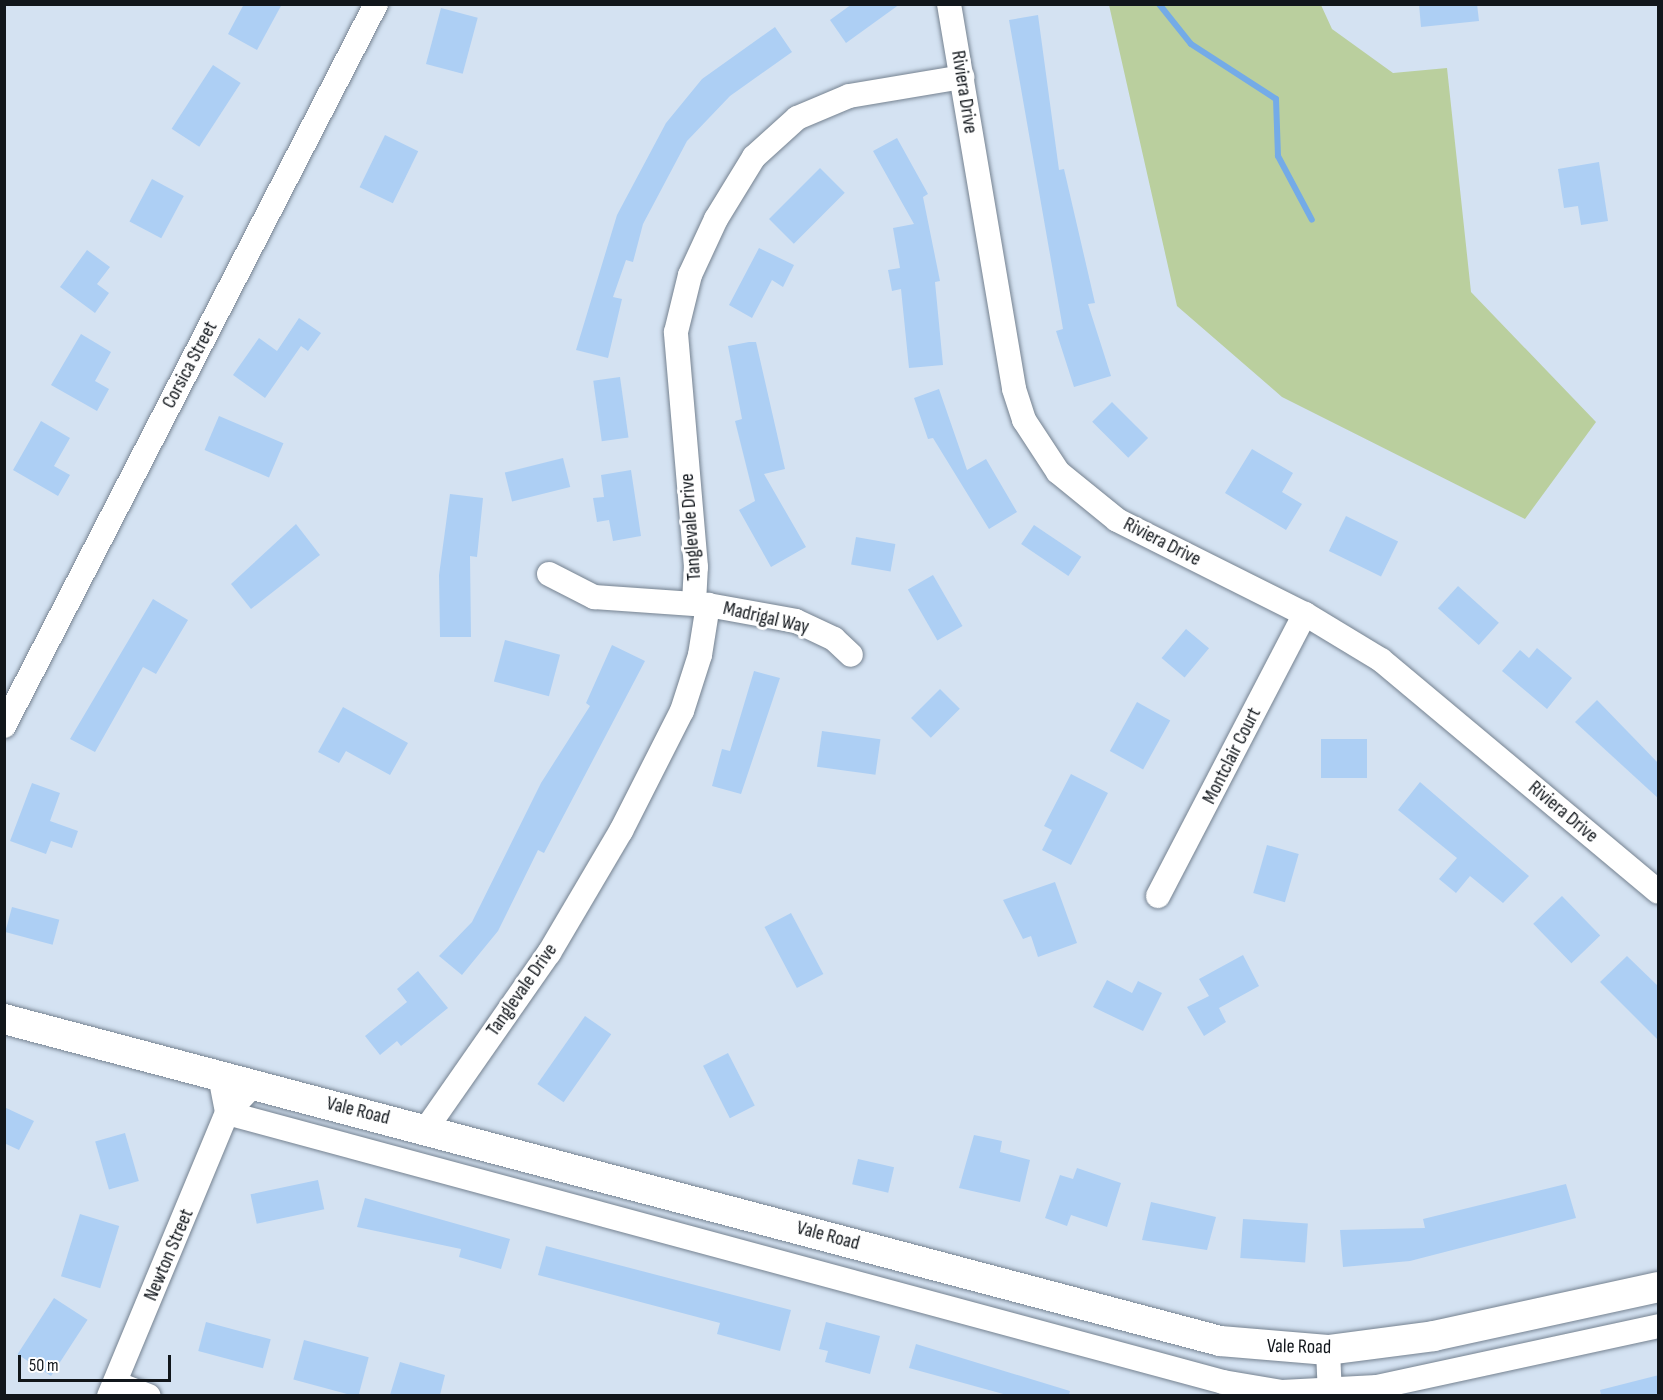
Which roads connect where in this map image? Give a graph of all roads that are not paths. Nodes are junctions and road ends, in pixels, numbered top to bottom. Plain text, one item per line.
1 (376, 4) edge
2 (949, 4) edge
3 (962, 77) junction
4 (549, 574) dead end
5 (701, 604) junction
6 (1305, 614) junction
7 (851, 656) dead end
8 (4, 726) edge
9 (1659, 892) edge
10 (1158, 896) dead end
11 (4, 1019) edge
12 (220, 1076) junction
13 (254, 1084) junction
14 (227, 1113) junction
15 (426, 1129) junction
16 (1659, 1287) edge
17 (1659, 1326) edge
18 (1328, 1350) junction
19 (112, 1389) edge
20 (1330, 1394) edge
21 (149, 1395) edge

1 - 8 street, Corsica Street
2 - 3 street, Riviera Drive
3 - 5 street, Tanglevale Drive
3 - 6 street, Riviera Drive
4 - 5 street, Madrigal Way
5 - 7 street, Madrigal Way
5 - 15 street, Tanglevale Drive
6 - 9 street, Riviera Drive
6 - 10 street, Montclair Court
11 - 12 main road, Vale Road
12 - 13 main road, Vale Road
12 - 14 street
13 - 14 street, Newton Street
13 - 15 main road, Vale Road
14 - 19 street, Newton Street
14 - 20 street
15 - 18 main road, Vale Road
16 - 18 main road, Vale Road
17 - 20 street
18 - 20 street
19 - 21 street

